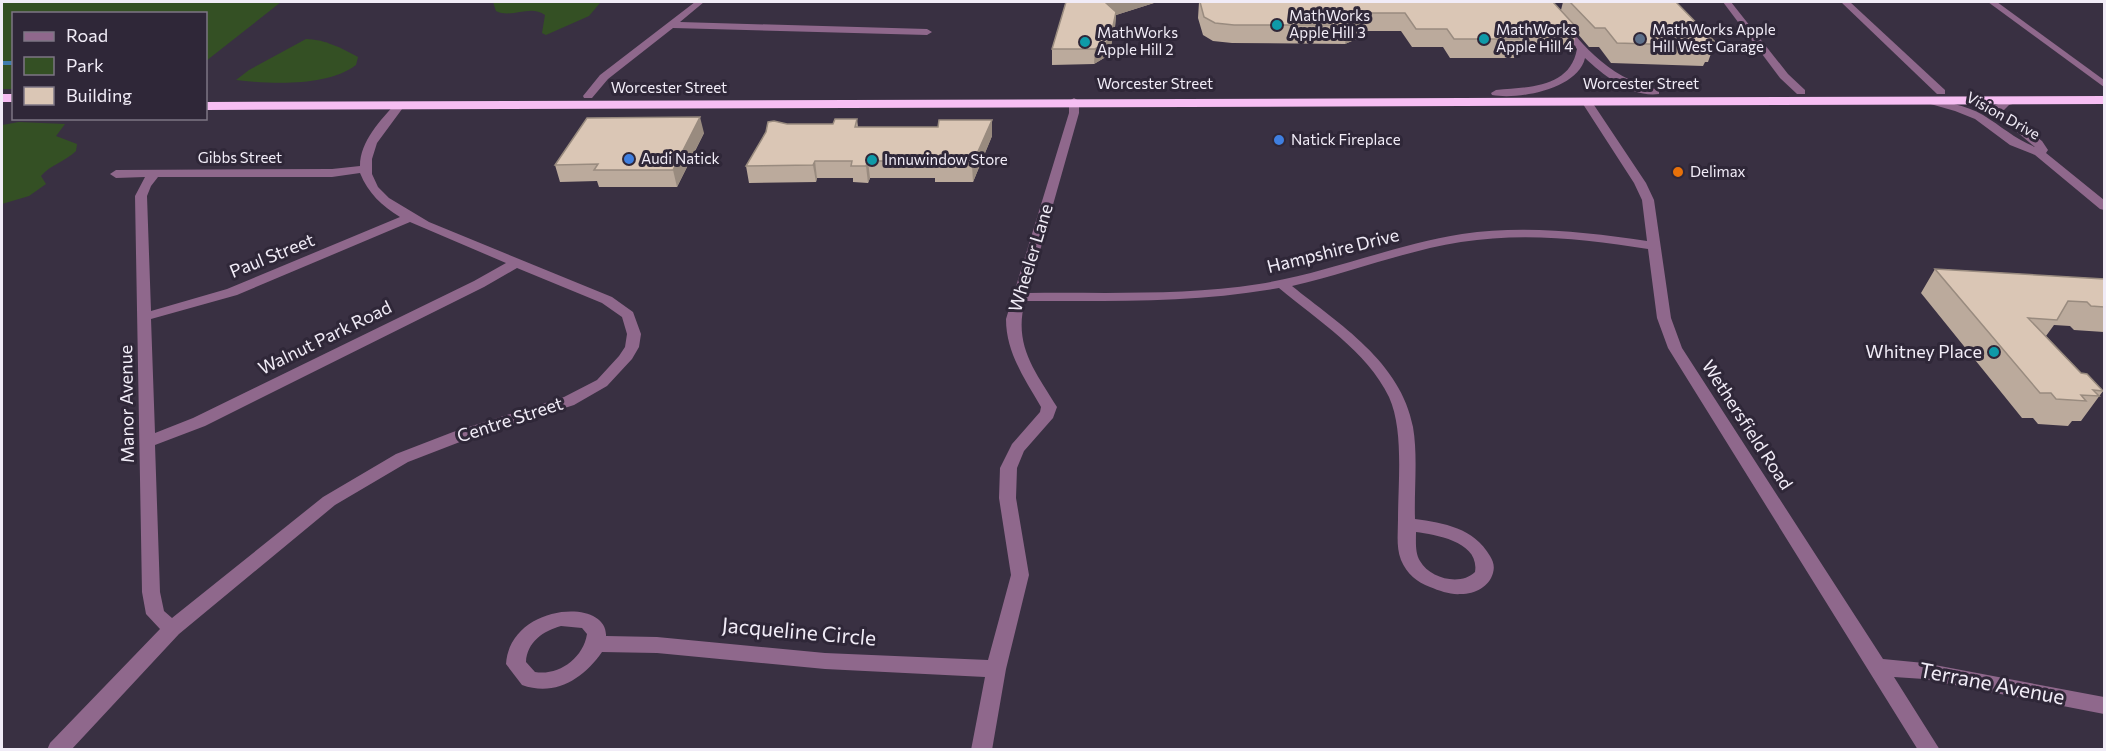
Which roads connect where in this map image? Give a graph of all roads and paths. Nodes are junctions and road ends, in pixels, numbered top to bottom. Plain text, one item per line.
1 (700, 2) edge
2 (1541, 2) edge
3 (1727, 2) edge
4 (1845, 2) edge
5 (1992, 2) edge
6 (671, 25) junction
7 (927, 32) dead end
8 (1582, 48) junction
9 (2104, 84) edge
10 (1655, 92) junction
11 (1801, 92) junction
12 (1941, 92) junction
13 (2104, 92) edge
14 (1496, 93) junction
15 (588, 96) junction
16 (207, 97) edge
17 (2016, 100) junction
18 (2104, 100) edge
19 (1074, 101) junction
20 (1586, 101) junction
21 (1916, 101) junction
22 (400, 105) junction
23 (207, 106) edge
24 (2039, 153) junction
25 (364, 169) junction
26 (116, 174) dead end
27 (155, 174) junction
28 (2104, 206) edge
29 (409, 218) junction
30 (1656, 246) junction
31 (516, 263) junction
32 (1282, 284) junction
33 (1018, 297) junction
34 (144, 317) junction
35 (147, 442) junction
36 (1408, 525) junction
37 (172, 629) junction
38 (597, 644) dead end
39 (1879, 667) junction
40 (996, 669) junction
41 (2104, 706) edge
42 (60, 749) edge
43 (981, 750) edge
44 (1930, 750) edge

1 - 6 street
2 - 8 street
3 - 11 street
4 - 12 street
5 - 9 street
6 - 7 street
6 - 15 street
8 - 10 street
8 - 14 street
10 - 11 highway, Worcester Street
10 - 14 highway, Worcester Street
11 - 12 highway, Worcester Street
12 - 13 highway, Worcester Street
14 - 15 highway, Worcester Street
15 - 16 highway, Worcester Street
17 - 18 highway, Worcester Street
17 - 21 highway, Worcester Street
17 - 24 street, Vision Drive
19 - 20 highway, Worcester Street
19 - 22 highway, Worcester Street
19 - 33 street, Wheeler Lane
20 - 21 highway, Worcester Street
20 - 30 street, Wethersfield Road
21 - 24 street, Vision Drive
22 - 23 highway, Worcester Street
22 - 25 street
24 - 28 street, Vision Drive
25 - 27 street, Gibbs Street
25 - 29 street, Centre Street
26 - 27 street, Gibbs Street
27 - 34 street, Manor Avenue
29 - 31 street, Centre Street
29 - 34 street, Paul Street
30 - 32 street, Hampshire Drive
30 - 39 street, Wethersfield Road
31 - 35 street, Walnut Park Road
31 - 37 street, Centre Street
32 - 33 street, Hampshire Drive
32 - 36 street
33 - 40 street, Wheeler Lane
34 - 35 street, Manor Avenue
35 - 37 street, Manor Avenue
36 - 36 street
37 - 42 street, Centre Street
38 - 40 street, Jacqueline Circle
39 - 41 street, Terrane Avenue
39 - 44 street, Wethersfield Road
40 - 43 street, Wheeler Lane

